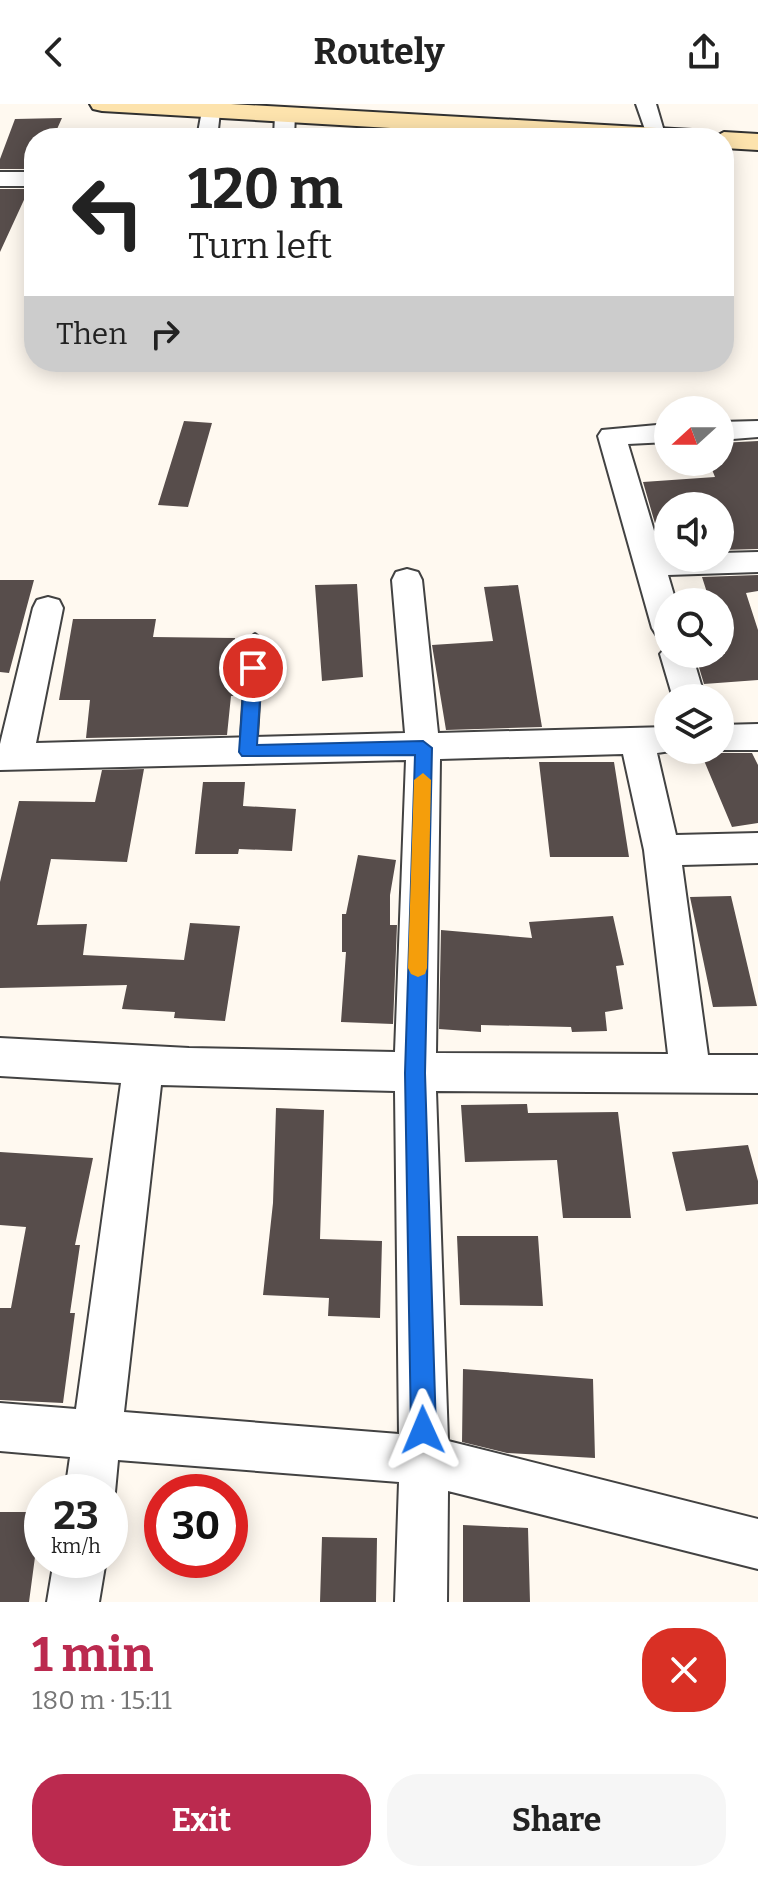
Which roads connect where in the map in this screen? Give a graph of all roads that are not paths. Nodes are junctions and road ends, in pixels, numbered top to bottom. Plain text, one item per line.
1 (102, 104) edge
2 (646, 104) edge
3 (157, 105) edge
4 (215, 107) edge
5 (284, 126) edge
6 (210, 128) edge
7 (347, 128) edge
8 (654, 128) edge
9 (734, 141) edge
10 (758, 142) edge
11 (0, 179) edge
12 (24, 179) edge
13 (758, 429) edge
14 (734, 430) edge
15 (654, 434) edge
16 (758, 562) edge
17 (649, 565) junction
18 (407, 580) dead end
19 (656, 588) edge
20 (48, 608) dead end
21 (255, 640) dead end
22 (758, 737) edge
23 (734, 738) edge
24 (652, 740) edge
25 (423, 748) junction
26 (248, 752) junction
27 (8, 757) edge
28 (758, 848) edge
29 (662, 850) junction
30 (0, 1057) edge
31 (143, 1067) junction
32 (415, 1073) junction
33 (690, 1073) junction
34 (758, 1074) edge
35 (0, 1427) edge
36 (99, 1435) junction
37 (424, 1460) junction
38 (93, 1474) edge
39 (758, 1544) edge
40 (77, 1578) edge
41 (73, 1602) edge
42 (421, 1602) edge

1 - 3 street
2 - 8 street
3 - 4 street
4 - 5 street
4 - 6 street
5 - 7 street
9 - 10 street
11 - 12 street
13 - 14 street
15 - 17 street
16 - 17 street
17 - 19 street
18 - 25 street
20 - 27 street
21 - 26 lane
22 - 23 street
24 - 25 street
24 - 29 street
25 - 26 street
25 - 32 street
26 - 27 street
28 - 29 street
29 - 33 street
30 - 31 street
31 - 32 street
31 - 36 street
32 - 33 street
32 - 37 street
33 - 34 street
35 - 36 street
36 - 37 street
36 - 38 street
37 - 39 street
37 - 42 street
40 - 41 street

